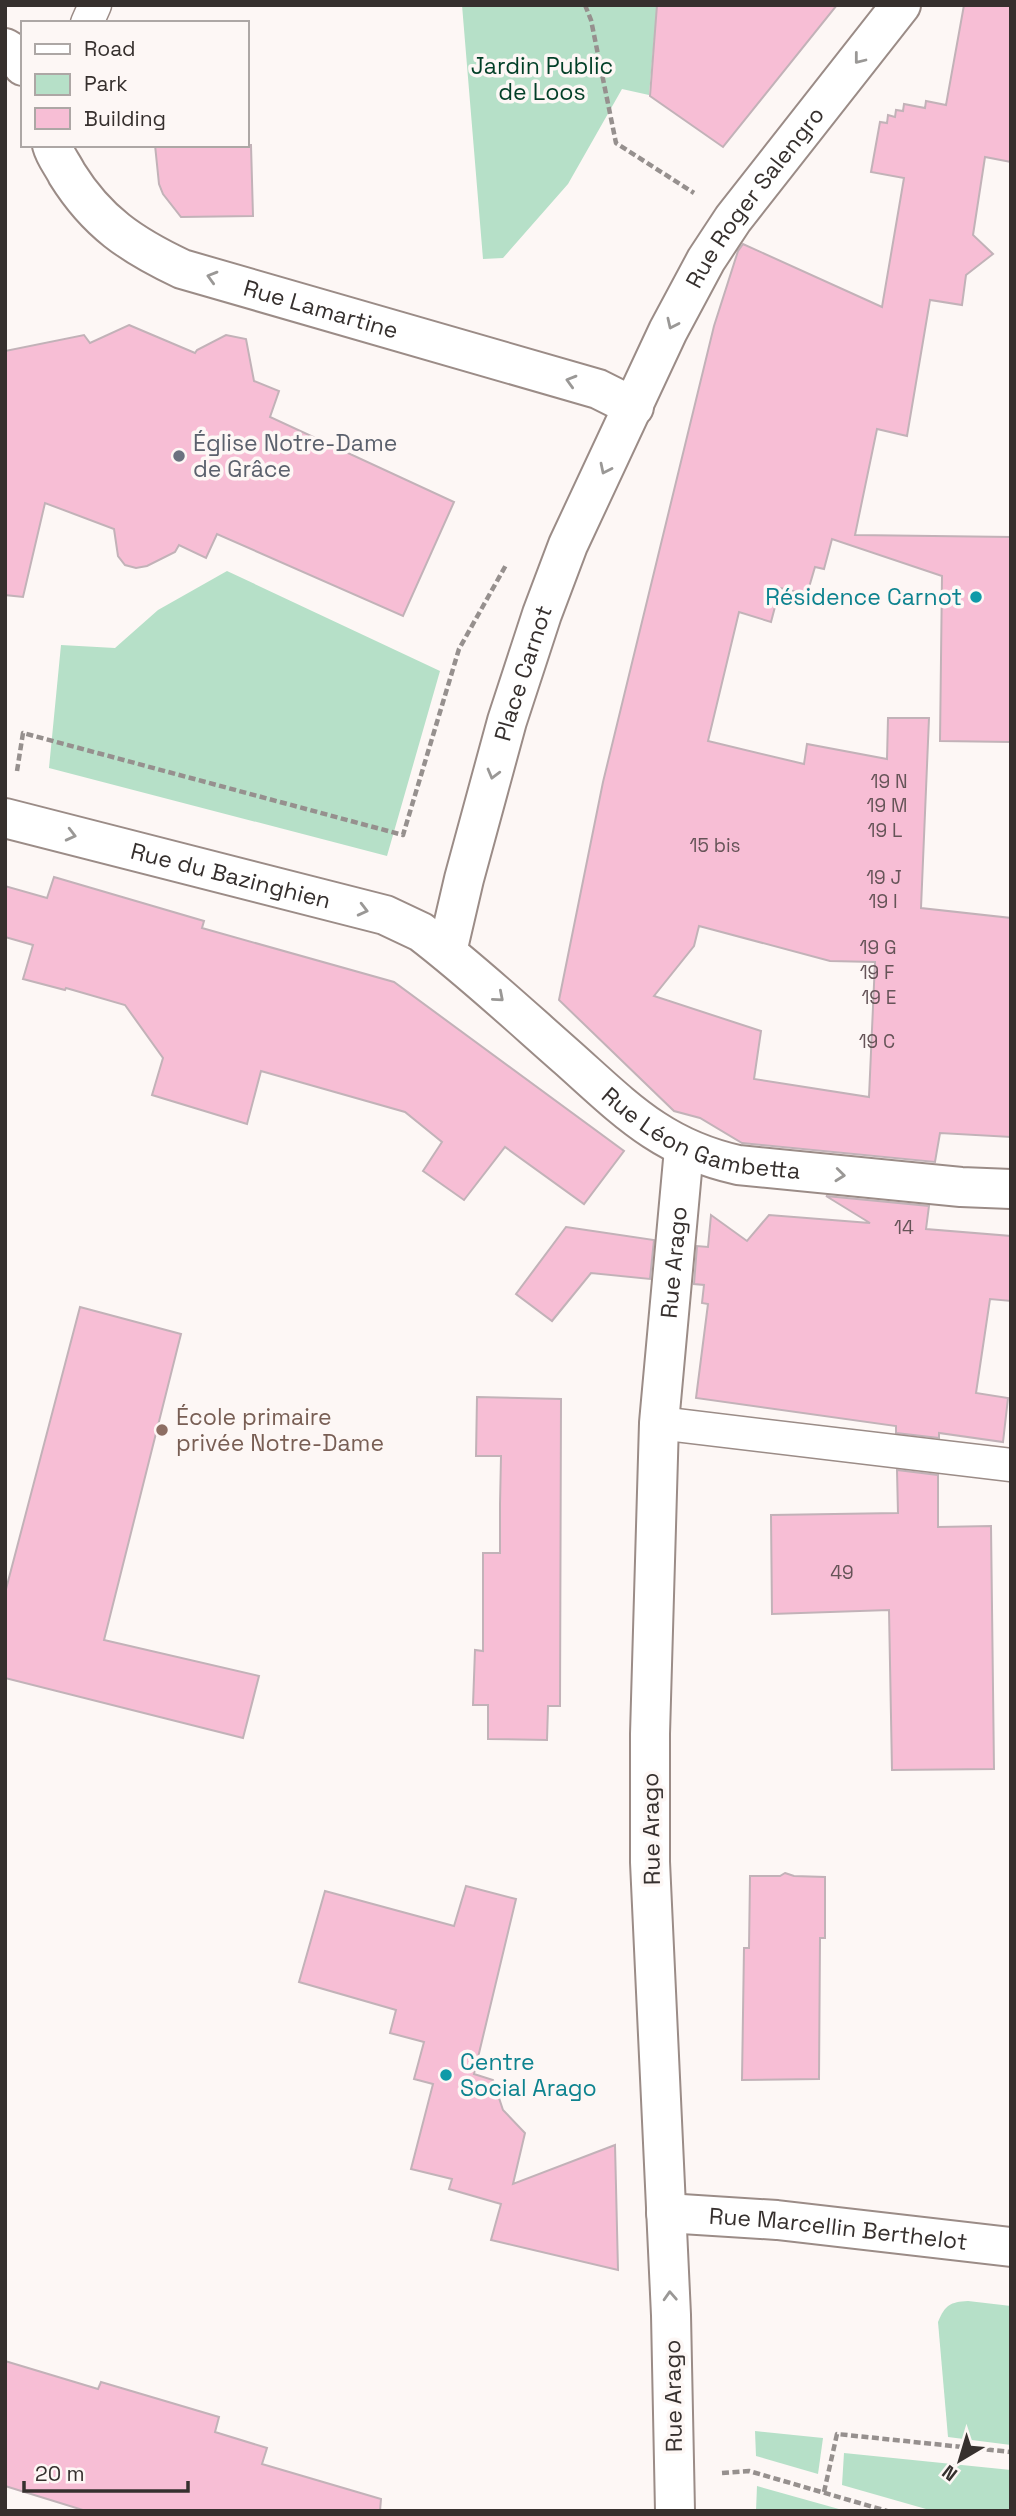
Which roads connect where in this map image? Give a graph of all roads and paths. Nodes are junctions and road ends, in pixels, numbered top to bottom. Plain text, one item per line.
1 (95, 5) edge
2 (585, 5) edge
3 (901, 5) edge
4 (88, 21) edge
5 (5, 48) edge
6 (21, 63) edge
7 (53, 147) edge
8 (733, 219) junction
9 (634, 407) junction
10 (510, 558) dead end
11 (7, 819) edge
12 (447, 952) junction
13 (684, 1149) junction
14 (1011, 1189) edge
15 (659, 1423) junction
16 (1011, 1465) edge
17 (666, 2213) junction
18 (1011, 2247) edge
19 (1011, 2452) edge
20 (824, 2492) junction
21 (675, 2494) edge
22 (887, 2511) edge

1 - 4 lane
2 - 8 path
3 -> 8 street, Rue Roger Salengro
5 - 6 street
9 -> 7 street, Rue Lamartine
8 -> 9 street, Rue Roger Salengro
9 -> 12 street, Place Carnot
10 - 11 path
11 -> 12 street, Rue du Bazinghien
12 -> 13 street, Rue Léon Gambetta
13 -> 14 street, Rue Léon Gambetta
13 - 15 street, Rue Arago
15 - 16 lane
15 - 17 street, Rue Arago
17 - 18 street, Rue Marcellin Berthelot
21 -> 17 street, Rue Arago
19 - 20 path
20 - 21 path
20 - 22 path

